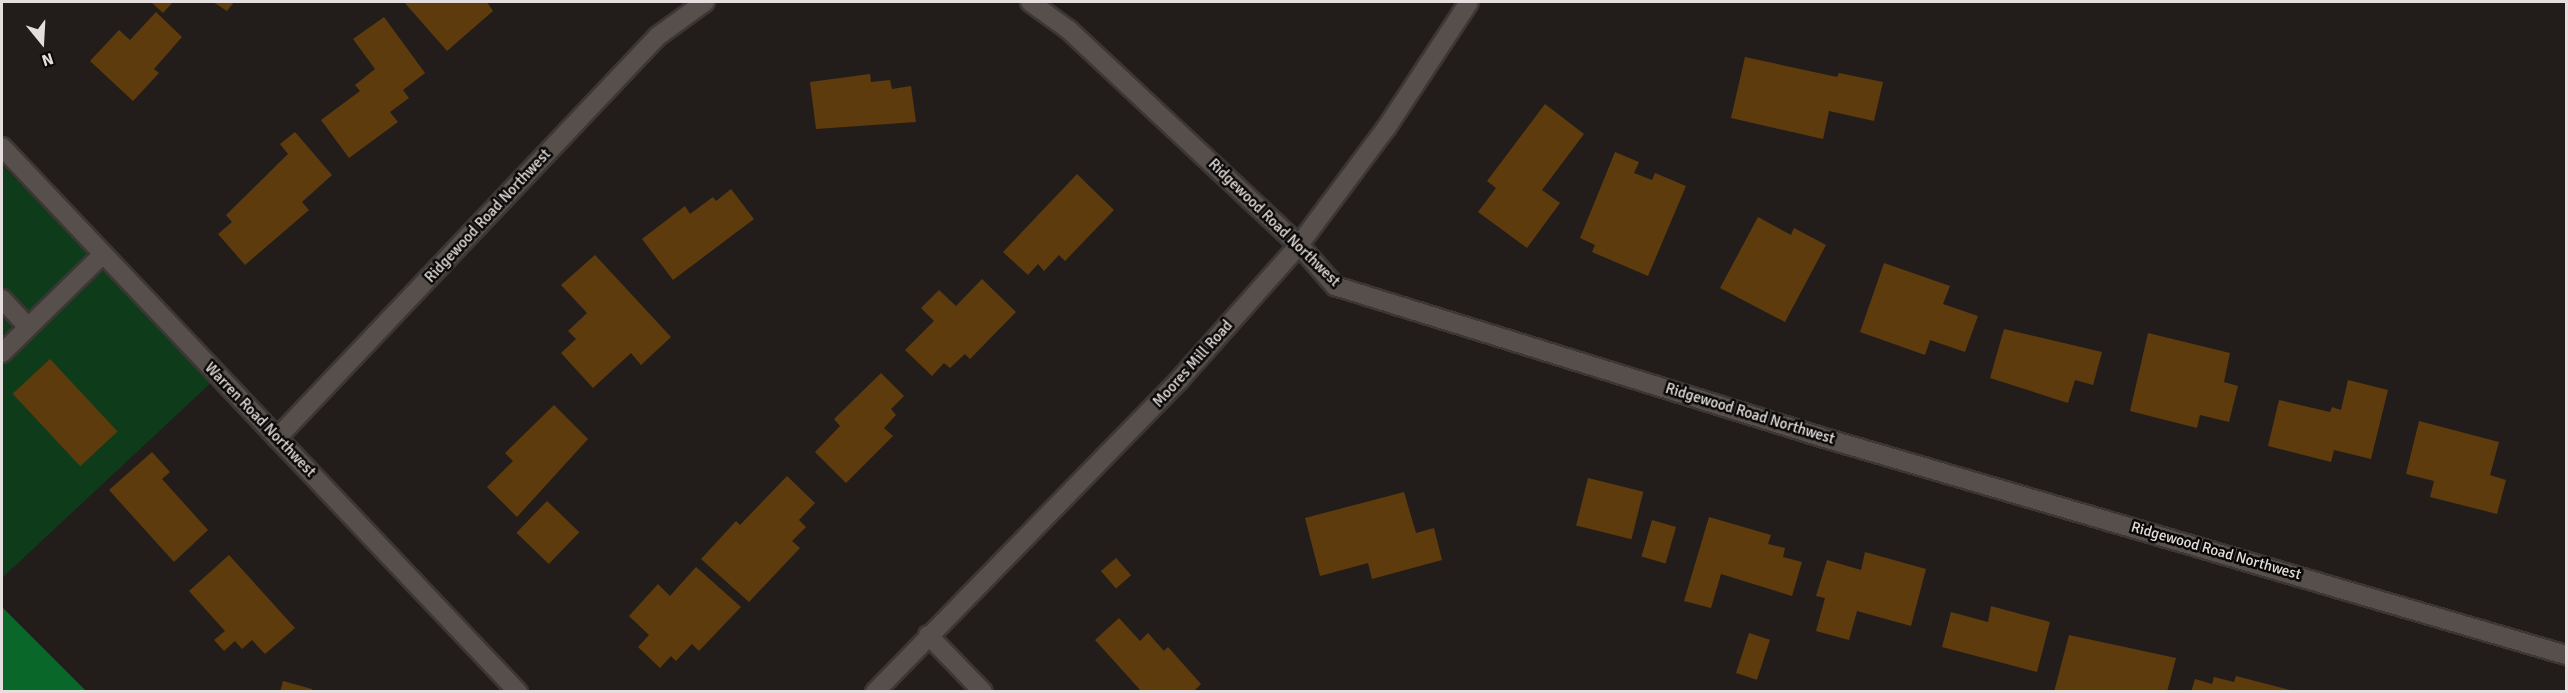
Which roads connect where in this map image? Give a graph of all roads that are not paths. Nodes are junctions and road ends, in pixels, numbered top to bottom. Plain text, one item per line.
1 (705, 2) edge
2 (1030, 2) edge
3 (1469, 2) edge
4 (2, 147) edge
5 (1299, 245) junction
6 (103, 254) junction
7 (2, 299) edge
8 (28, 327) junction
9 (2, 353) edge
10 (277, 438) junction
11 (928, 635) junction
12 (2566, 655) edge
13 (518, 692) edge
14 (875, 692) edge
15 (983, 692) edge

1 - 10 street, Ridgewood Road Northwest
2 - 5 street, Ridgewood Road Northwest
3 - 5 street, Moores Mill Road
4 - 6 street, Warren Road Northwest
5 - 11 street, Moores Mill Road
5 - 12 street, Ridgewood Road Northwest
6 - 8 street
6 - 10 street, Warren Road Northwest
7 - 8 street
8 - 9 street
10 - 13 street, Warren Road Northwest
11 - 14 street, Moores Mill Road
11 - 15 street

